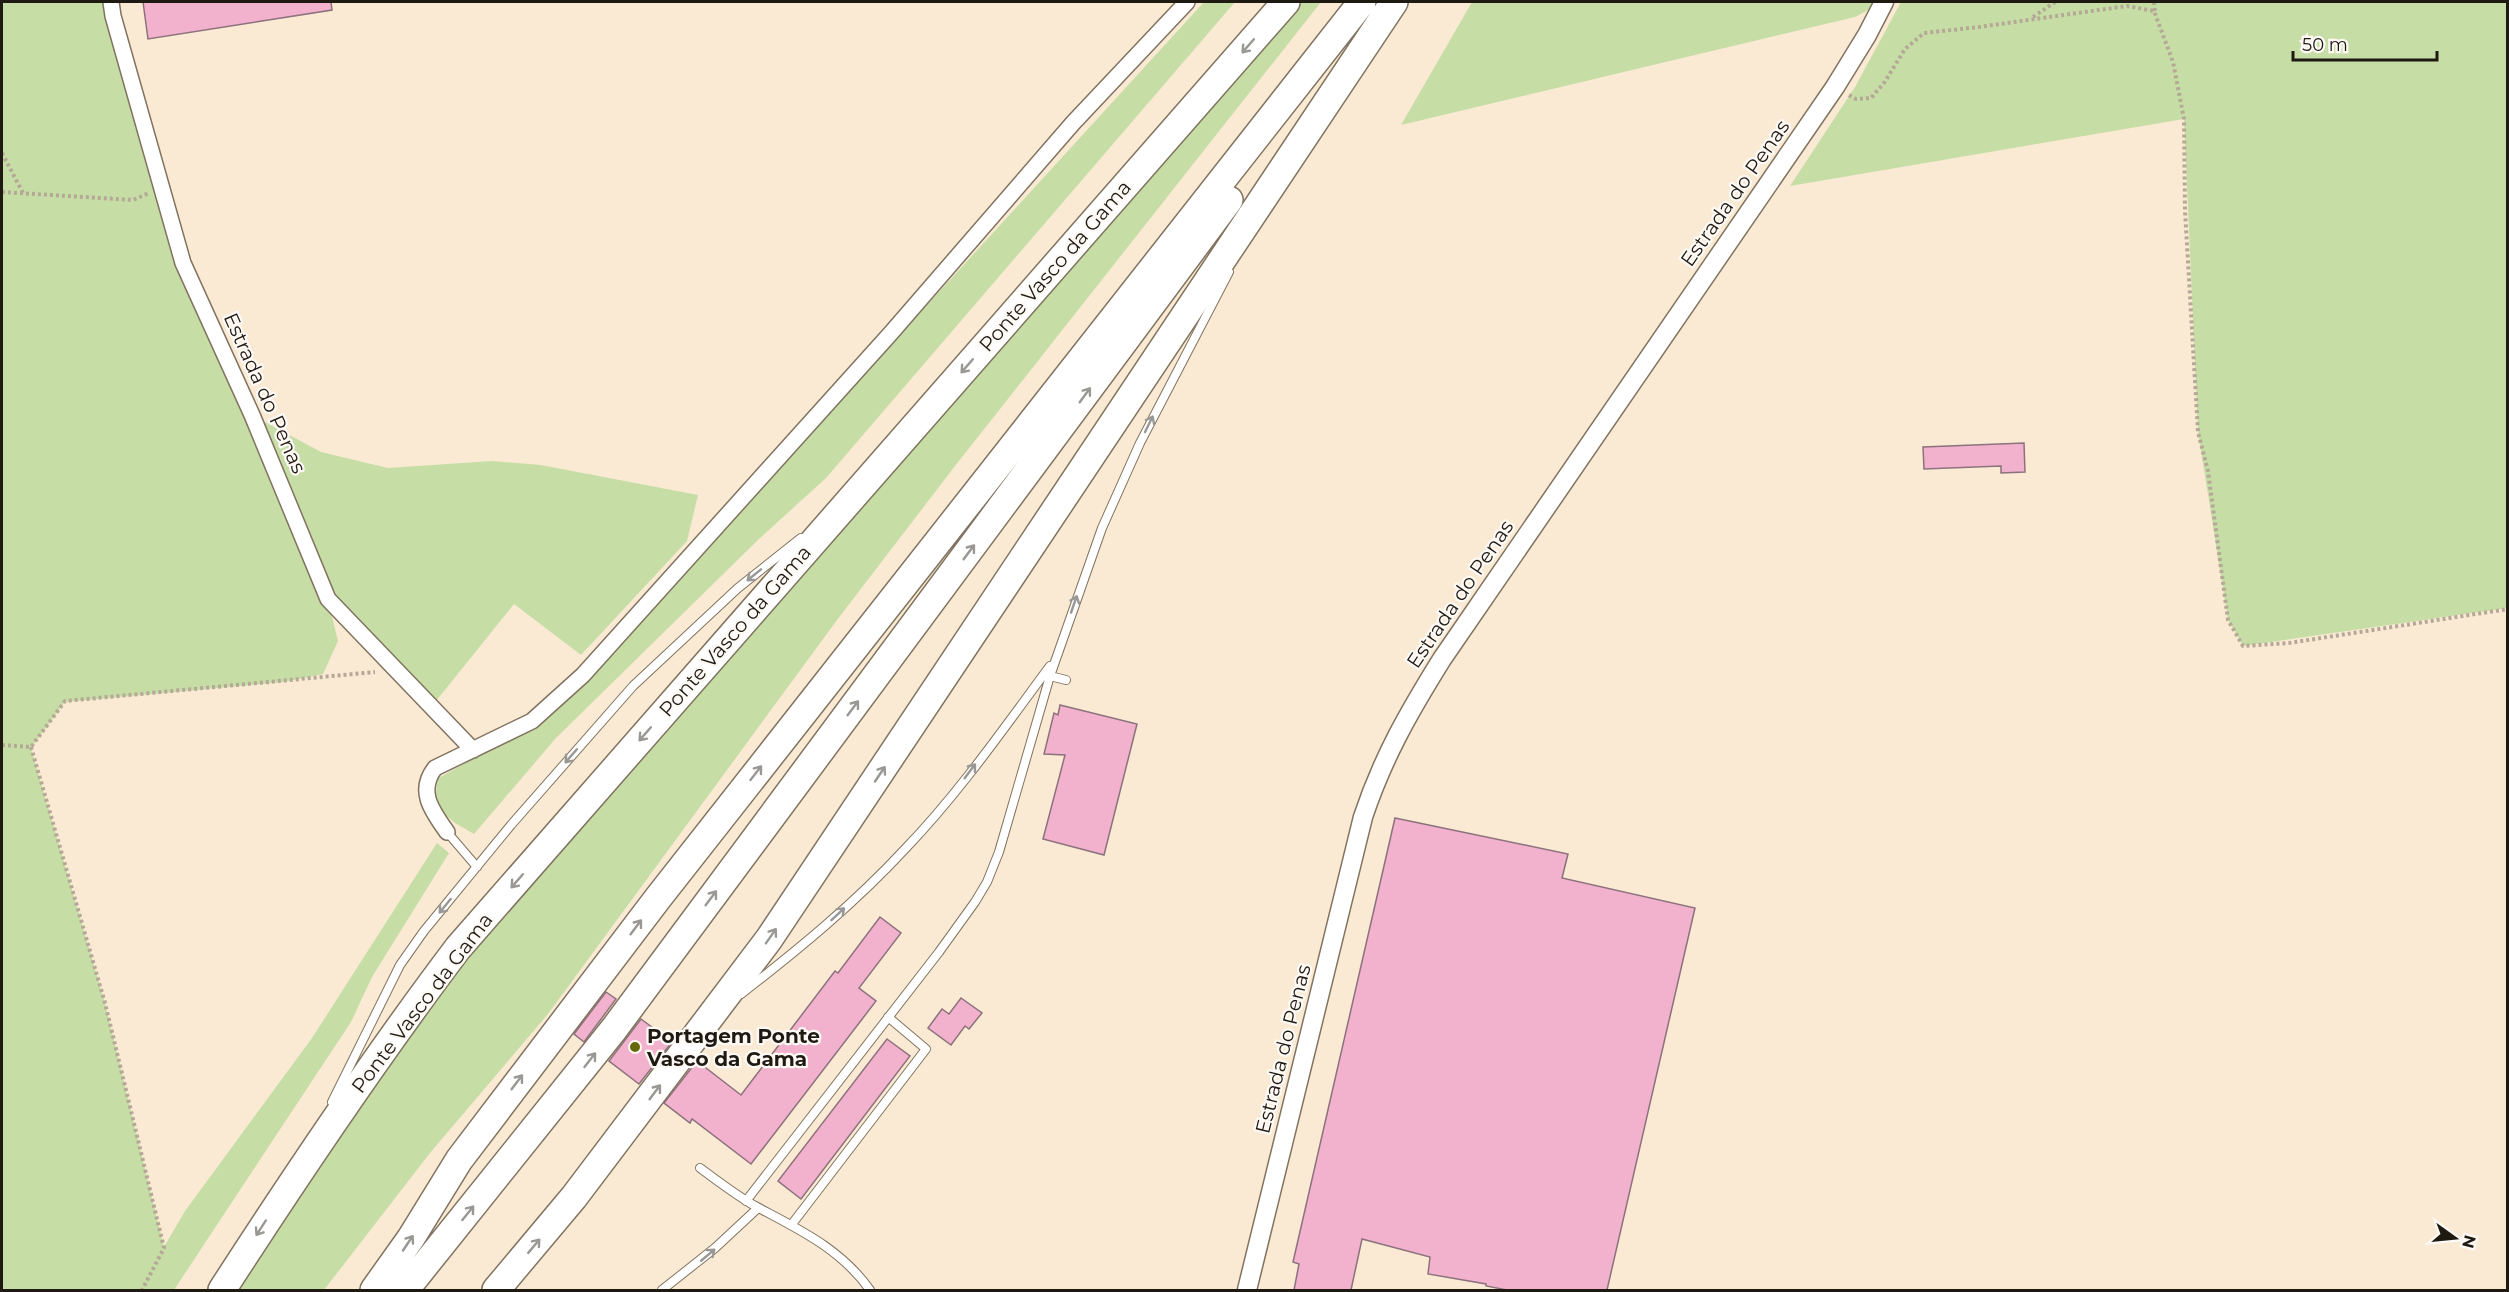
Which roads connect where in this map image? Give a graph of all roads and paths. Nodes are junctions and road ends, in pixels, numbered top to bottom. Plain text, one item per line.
1 (111, 2) edge
2 (1187, 2) edge
3 (1286, 2) edge
4 (1362, 2) edge
5 (1375, 2) edge
6 (1394, 2) edge
7 (1884, 2) edge
8 (2055, 2) edge
9 (2154, 2) edge
10 (2156, 15) junction
11 (2030, 19) junction
12 (1835, 87) junction
13 (1295, 150) junction
14 (2, 153) edge
15 (161, 188) junction
16 (2, 192) edge
17 (23, 193) junction
18 (1244, 244) dead end
19 (1233, 264) dead end
20 (850, 501) junction
21 (815, 527) dead end
22 (807, 534) dead end
23 (2508, 609) edge
24 (1056, 659) junction
25 (397, 669) junction
26 (1050, 676) junction
27 (1066, 680) dead end
28 (2, 745) edge
29 (30, 747) junction
30 (473, 750) junction
31 (447, 832) joint
32 (477, 867) junction
33 (711, 1017) junction
34 (888, 1017) junction
35 (325, 1115) dead end
36 (320, 1126) dead end
37 (699, 1168) dead end
38 (293, 1179) junction
39 (746, 1201) junction
40 (758, 1208) junction
41 (792, 1224) junction
42 (142, 1290) edge
43 (222, 1290) edge
44 (374, 1290) edge
45 (405, 1290) edge
46 (496, 1290) edge
47 (662, 1290) edge
48 (870, 1290) edge
49 (1247, 1290) edge

1 - 15 street, Estrada do Penas
2 - 30 street
3 -> 20 highway, Ponte Vasco da Gama
44 -> 4 highway
45 -> 5 highway
6 - 13 highway
7 - 12 street, Estrada do Penas
8 - 11 path
9 - 10 path
10 - 11 path
10 - 23 path
11 - 12 path
12 - 49 street, Estrada do Penas
13 - 18 lane
33 -> 13 highway
14 - 17 path
15 - 17 path
15 - 25 street, Estrada do Penas
16 - 17 path
24 -> 19 lane
20 - 21 lane
20 -> 38 highway, Ponte Vasco da Gama
22 -> 32 lane
24 - 26 lane
33 -> 24 lane
25 - 29 path
25 - 30 street, Estrada do Penas
26 - 27 lane
26 - 34 lane
28 - 29 path
29 - 42 path
30 - 31 street
31 - 32 lane
32 -> 35 lane
46 -> 33 highway
34 - 39 lane
34 - 41 lane
36 - 38 lane
37 - 39 lane
38 -> 43 highway, Ponte Vasco da Gama
39 - 40 lane
40 - 41 lane
47 -> 40 lane
41 - 48 lane

